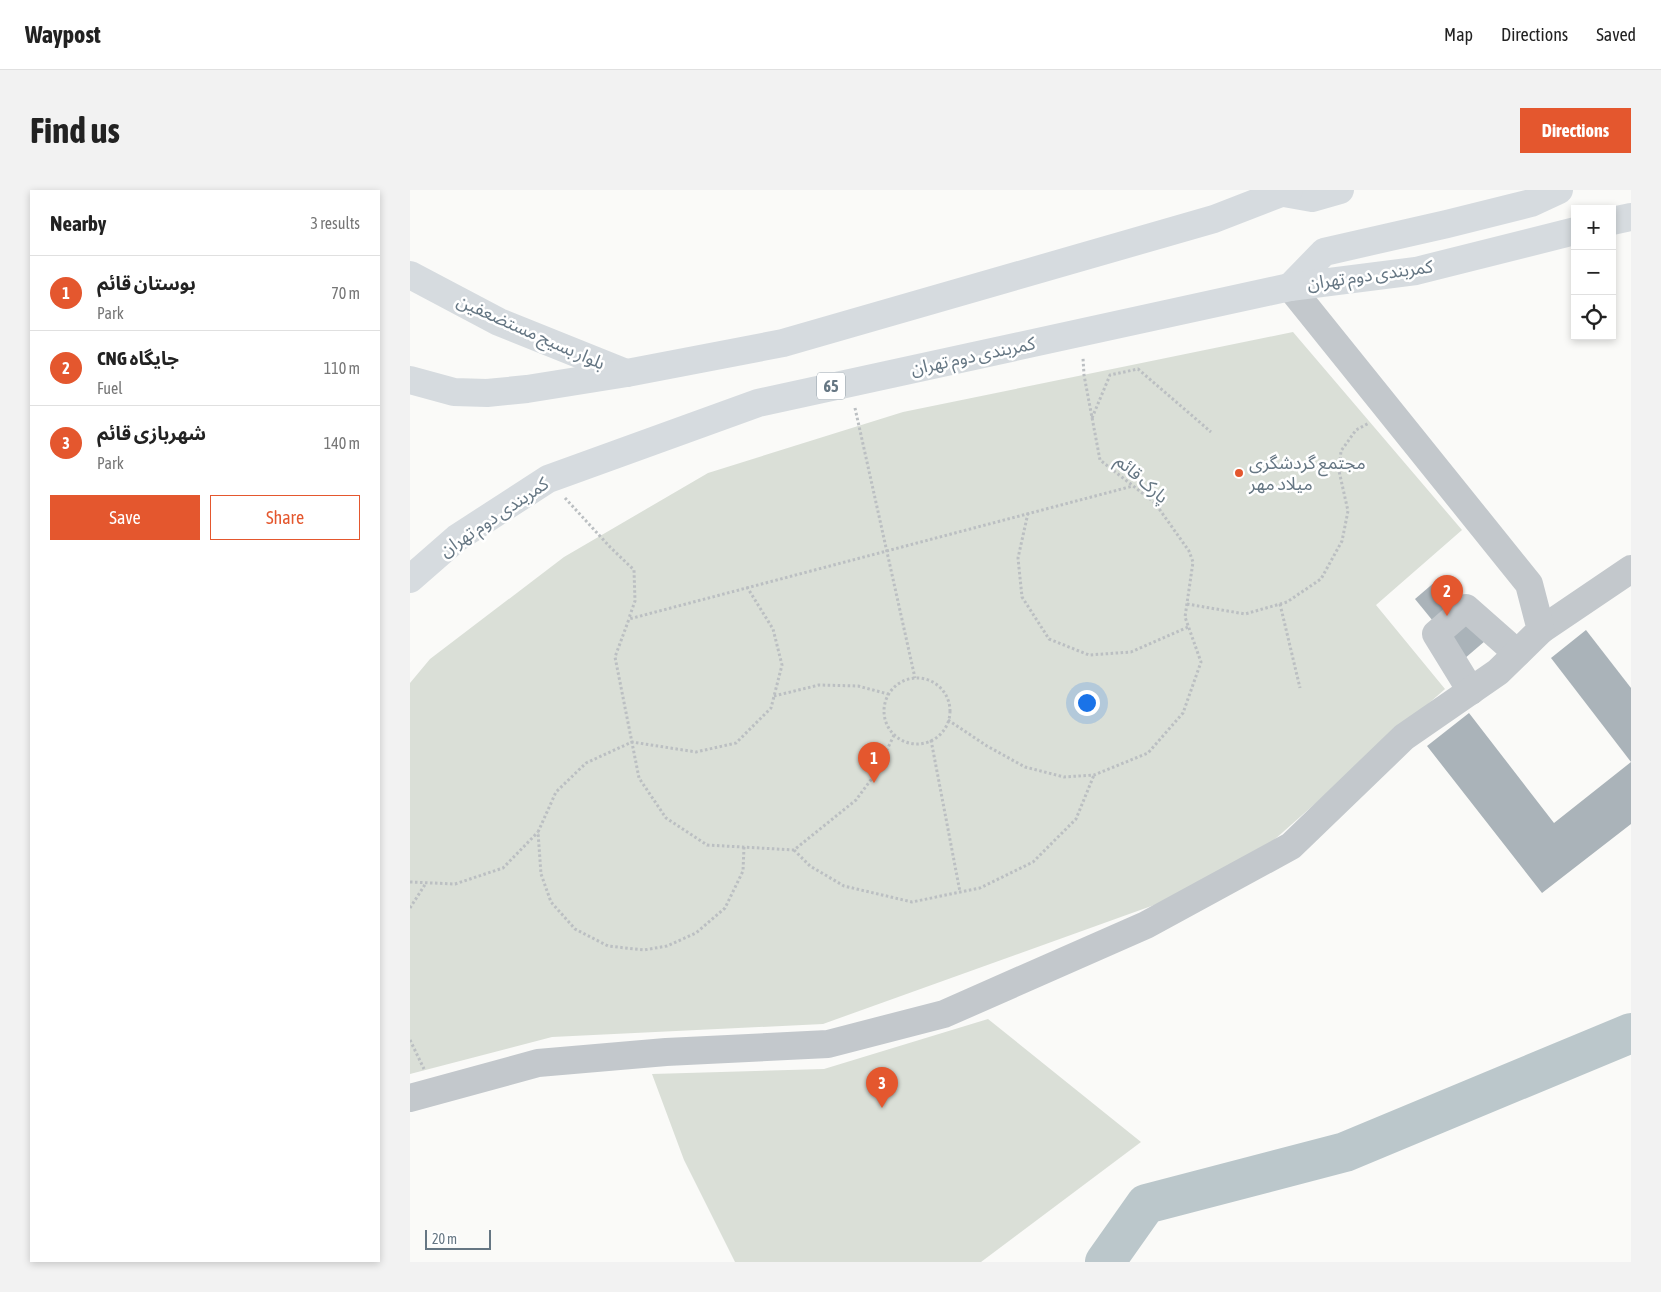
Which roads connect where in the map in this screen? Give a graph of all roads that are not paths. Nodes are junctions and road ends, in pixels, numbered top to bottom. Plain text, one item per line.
1 (1340, 190) edge
2 (1559, 190) edge
3 (1287, 191) edge
4 (1631, 217) edge
5 (1616, 220) edge
6 (1571, 232) edge
7 (410, 275) edge
8 (1290, 287) junction
9 (627, 373) junction
10 (410, 380) edge
11 (1631, 569) edge
12 (410, 579) edge
13 (1541, 630) junction
14 (1517, 653) junction
15 (1470, 691) junction
16 (423, 1095) edge

1 - 3 highway
2 - 8 highway
3 - 9 highway
4 - 5 highway
6 - 8 highway, کمربندی دوم تهران
7 - 9 highway, بلوار بسیج مستضعفین
8 - 12 highway, کمربندی دوم تهران / 65
8 - 13 street
9 - 10 highway
11 - 13 street
13 - 14 street
14 - 15 street
14 - 15 street
15 - 16 street

